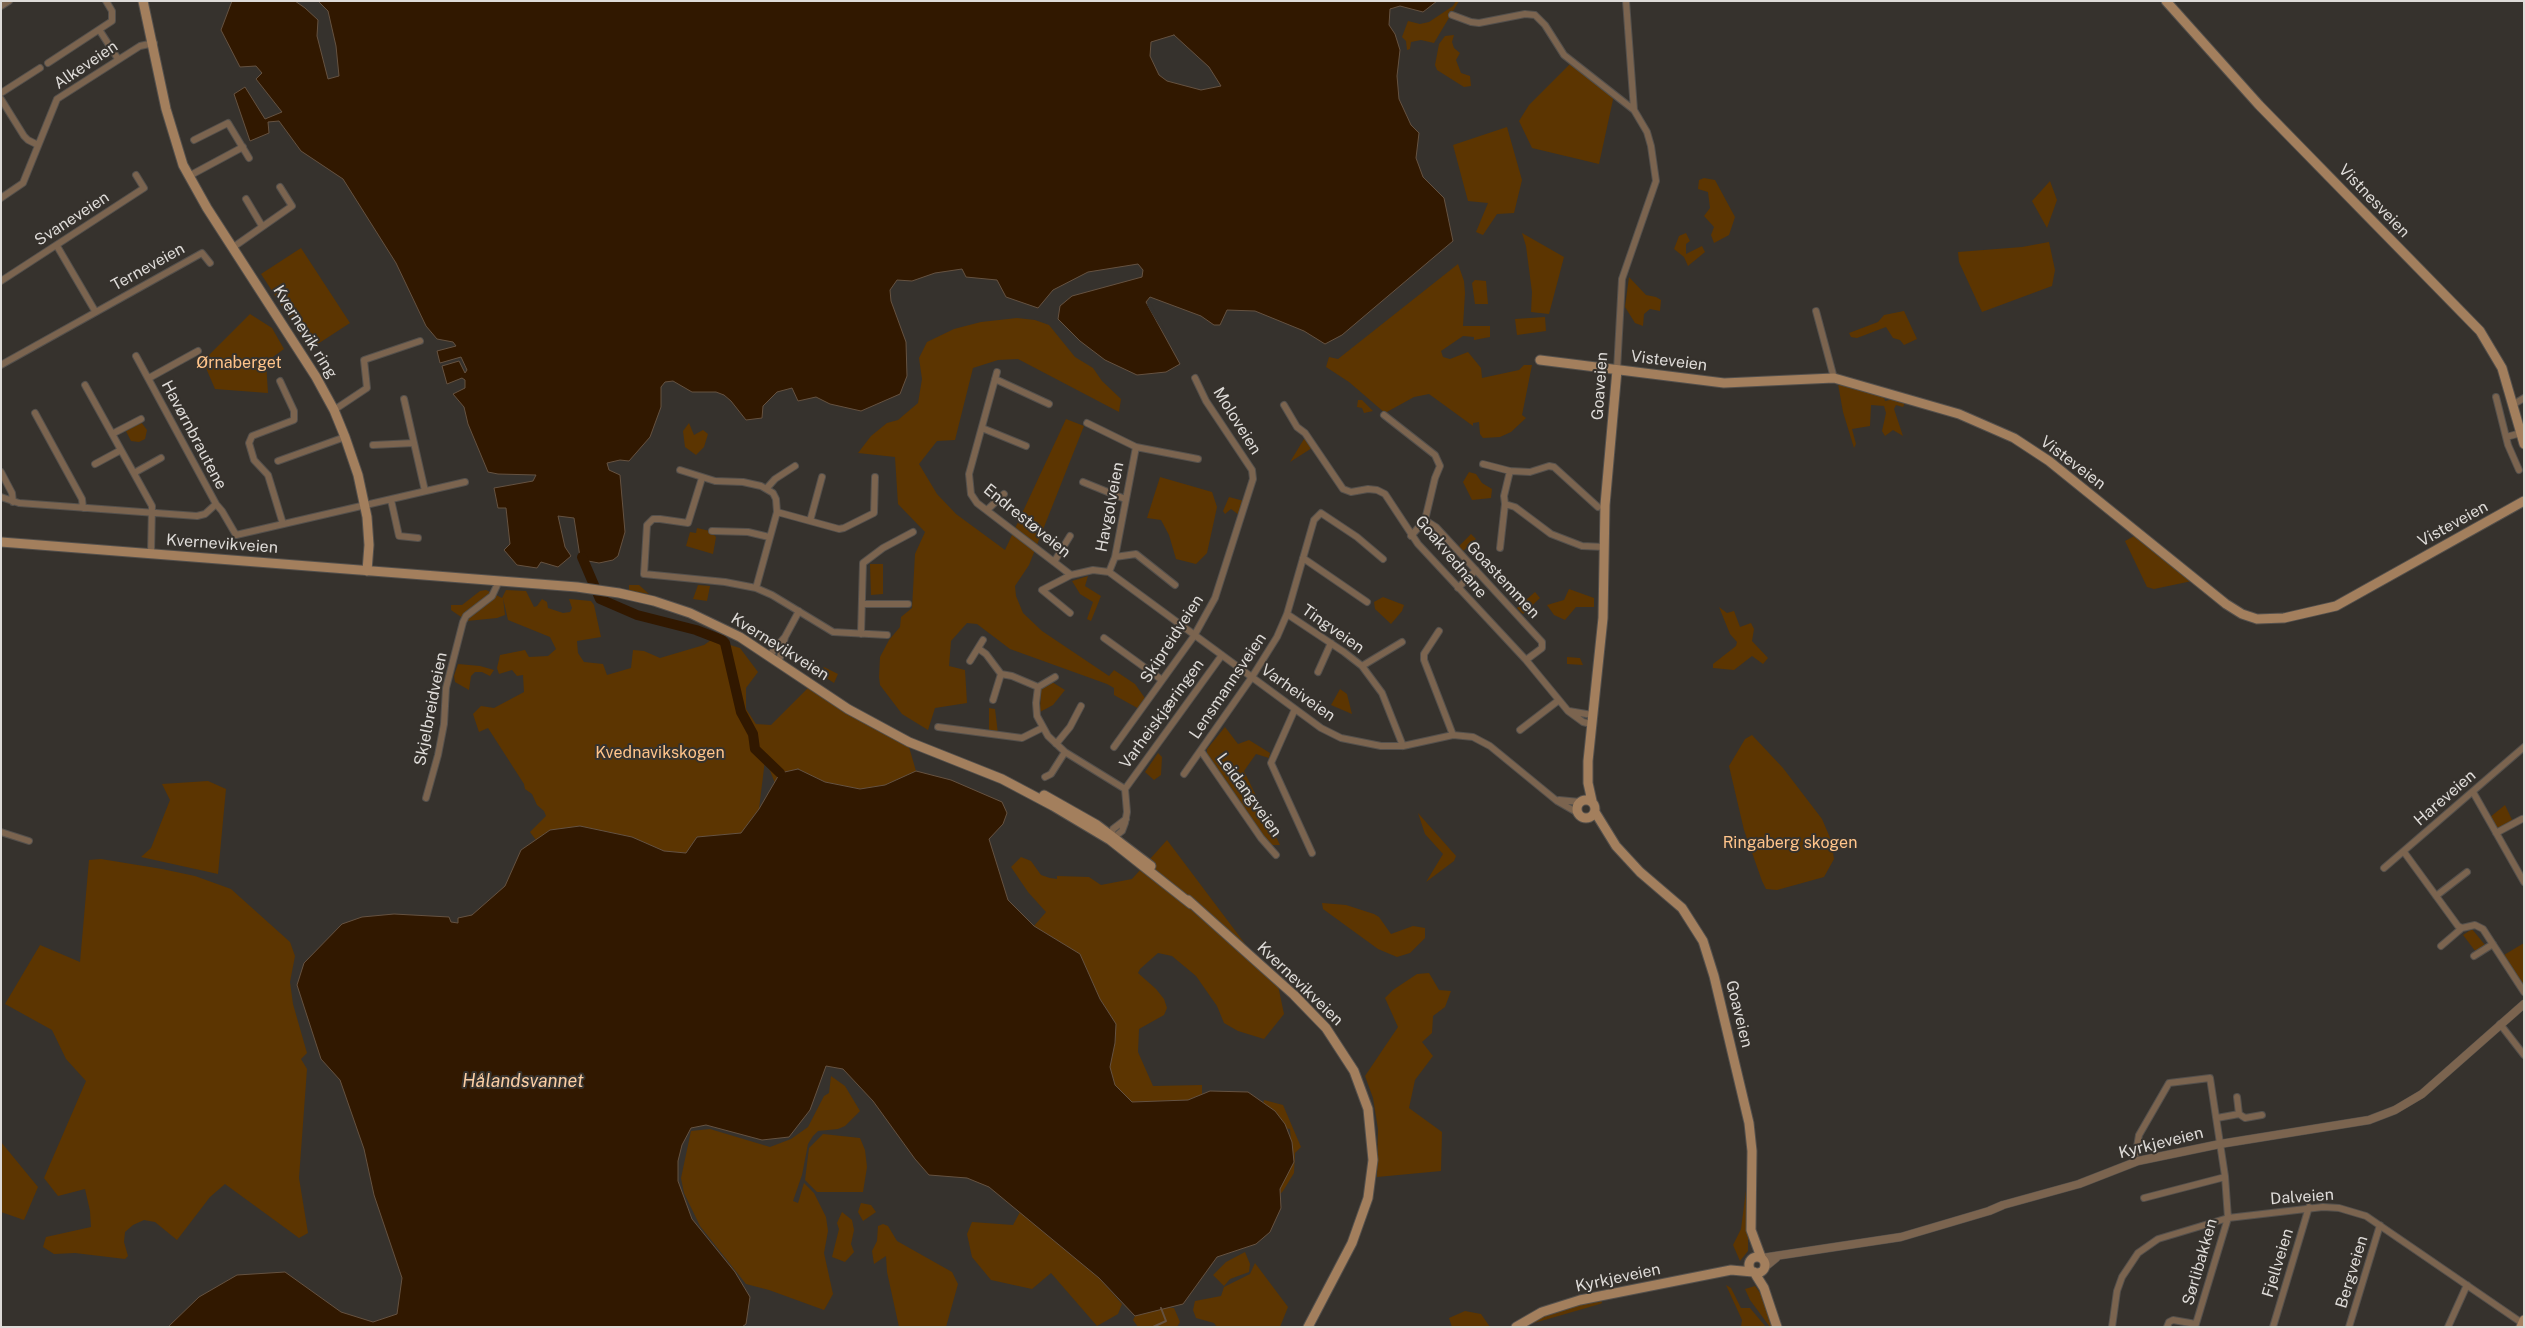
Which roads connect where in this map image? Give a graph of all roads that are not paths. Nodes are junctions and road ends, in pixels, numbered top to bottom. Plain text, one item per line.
1 (9, 1) edge
2 (106, 1) edge
3 (143, 1) edge
4 (1626, 1) edge
5 (2166, 1) edge
6 (1, 6) edge
7 (1452, 15) dead end
8 (100, 31) junction
9 (154, 43) junction
10 (118, 59) junction
11 (48, 63) dead end
12 (40, 68) dead end
13 (1, 93) edge
14 (1, 99) edge
15 (1634, 110) junction
16 (194, 140) dead end
17 (38, 145) junction
18 (243, 147) junction
19 (250, 158) dead end
20 (136, 175) dead end
21 (189, 176) junction
22 (280, 187) dead end
23 (1, 198) edge
24 (246, 199) dead end
25 (262, 226) junction
26 (57, 246) junction
27 (232, 248) junction
28 (210, 263) dead end
29 (1, 281) edge
30 (1816, 310) dead end
31 (95, 311) junction
32 (420, 341) dead end
33 (198, 351) dead end
34 (136, 356) dead end
35 (1540, 360) dead end
36 (1, 365) edge
37 (1617, 370) junction
38 (997, 372) dead end
39 (149, 378) junction
40 (1195, 378) dead end
41 (1834, 378) junction
42 (995, 379) junction
43 (280, 381) dead end
44 (85, 385) dead end
45 (2496, 397) dead end
46 (2524, 398) edge
47 (404, 399) dead end
48 (1049, 404) dead end
49 (2514, 404) junction
50 (1284, 405) dead end
51 (334, 410) junction
52 (35, 412) dead end
53 (1384, 415) dead end
54 (141, 419) dead end
55 (1087, 423) dead end
56 (982, 428) junction
57 (2521, 433) junction
58 (112, 434) junction
59 (346, 437) junction
60 (2506, 437) junction
61 (414, 443) junction
62 (2524, 444) edge
63 (373, 445) dead end
64 (1026, 446) dead end
65 (1136, 447) junction
66 (121, 450) junction
67 (161, 458) dead end
68 (1198, 459) dead end
69 (278, 461) dead end
70 (95, 464) dead end
71 (1483, 464) dead end
72 (795, 466) dead end
73 (680, 470) dead end
74 (2519, 470) dead end
75 (1510, 471) junction
76 (1, 472) edge
77 (134, 473) junction
78 (822, 477) dead end
79 (875, 477) dead end
80 (702, 478) junction
81 (1253, 479) joint
82 (465, 482) dead end
83 (1084, 482) dead end
84 (767, 488) junction
85 (425, 491) junction
86 (1004, 494) dead end
87 (1, 497) edge
88 (1125, 499) junction
89 (391, 500) junction
90 (13, 502) junction
91 (2523, 503) edge
92 (216, 504) junction
93 (1505, 504) junction
94 (365, 506) junction
95 (1598, 507) dead end
96 (83, 508) junction
97 (987, 510) junction
98 (777, 512) junction
99 (153, 513) junction
100 (1425, 520) junction
101 (810, 521) junction
102 (283, 524) junction
103 (712, 531) dead end
104 (913, 532) dead end
105 (1070, 536) dead end
106 (1411, 536) junction
107 (769, 537) junction
108 (418, 538) dead end
109 (1, 542) edge
110 (1604, 547) junction
111 (1500, 548) dead end
112 (151, 554) junction
113 (1115, 557) junction
114 (1304, 558) junction
115 (1382, 559) dead end
116 (1054, 562) junction
117 (1476, 570) junction
118 (367, 571) junction
119 (1109, 572) junction
120 (1071, 574) junction
121 (499, 581) junction
122 (1175, 585) dead end
123 (756, 588) junction
124 (1458, 588) junction
125 (1367, 602) dead end
126 (862, 604) junction
127 (908, 604) dead end
128 (799, 611) junction
129 (1070, 613) dead end
130 (1287, 614) junction
131 (1439, 631) dead end
132 (861, 634) junction
133 (887, 635) dead end
134 (1194, 636) junction
135 (785, 637) junction
136 (1104, 638) dead end
137 (983, 640) dead end
138 (1402, 642) dead end
139 (1331, 643) junction
140 (979, 649) junction
141 (770, 655) junction
142 (1222, 655) junction
143 (1526, 660) junction
144 (779, 661) junction
145 (970, 661) dead end
146 (1362, 666) junction
147 (1318, 672) dead end
148 (1001, 674) junction
149 (1055, 677) dead end
150 (1252, 678) junction
151 (1162, 680) junction
152 (1038, 687) junction
153 (993, 700) dead end
154 (1559, 700) junction
155 (1081, 706) dead end
156 (1295, 709) junction
157 (1591, 719) junction
158 (938, 727) dead end
159 (1042, 728) junction
160 (1520, 730) dead end
161 (1453, 735) junction
162 (1056, 744) junction
163 (1403, 746) junction
164 (1114, 747) dead end
165 (2524, 747) edge
166 (1201, 751) junction
167 (1065, 752) junction
168 (1184, 774) dead end
169 (1045, 777) dead end
170 (1125, 789) junction
171 (2473, 792) junction
172 (426, 798) dead end
173 (1553, 798) junction
174 (1585, 801) junction
175 (1595, 812) junction
176 (1581, 816) junction
177 (2522, 819) dead end
178 (1, 832) edge
179 (2496, 833) junction
180 (1608, 834) junction
181 (1112, 837) junction
182 (29, 841) dead end
183 (2404, 852) junction
184 (1312, 853) dead end
185 (1276, 855) dead end
186 (2384, 868) dead end
187 (2467, 872) dead end
188 (2523, 878) edge
189 (2436, 896) junction
190 (2462, 928) junction
191 (2492, 944) junction
192 (2441, 946) dead end
193 (2474, 956) dead end
194 (2524, 992) edge
195 (2524, 1004) edge
196 (2500, 1024) junction
197 (2524, 1055) edge
198 (2237, 1097) dead end
199 (2239, 1114) junction
200 (2262, 1115) dead end
201 (2217, 1118) junction
202 (2220, 1144) junction
203 (2136, 1154) dead end
204 (2225, 1177) junction
205 (2144, 1198) dead end
206 (2309, 1207) junction
207 (2228, 1218) junction
208 (2380, 1225) junction
209 (1752, 1238) junction
210 (1750, 1260) junction
211 (1763, 1263) junction
212 (1731, 1270) junction
213 (1754, 1272) junction
214 (2467, 1285) junction
215 (1764, 1288) junction
216 (2522, 1323) edge
217 (2195, 1326) edge
218 (1308, 1327) edge
219 (1516, 1327) edge
220 (1777, 1327) edge
221 (2112, 1327) edge
222 (2167, 1327) edge
223 (2273, 1327) edge
224 (2350, 1327) edge
225 (2448, 1327) edge

1 - 6 street
2 - 8 street
3 - 9 main road, Kvernevik ring
4 - 15 street, Goaveien
5 - 49 main road, Vistnesveien
7 - 15 street
8 - 10 street
8 - 11 street
9 - 10 street, Alkeveien
9 - 21 main road, Kvernevik ring
10 - 17 street, Alkeveien
12 - 13 street
14 - 17 street
15 - 37 street, Goaveien
16 - 18 street
17 - 23 street, Alkeveien
18 - 19 street
18 - 21 street
20 - 26 street, Svaneveien
21 - 27 main road, Kvernevik ring
22 - 25 street
24 - 25 street
25 - 27 street
26 - 29 street, Svaneveien
26 - 31 street
27 - 51 main road, Kvernevik ring
28 - 31 street, Terneveien
30 - 41 street
31 - 36 street, Terneveien
32 - 51 street
33 - 39 street, Havørnbrautene
34 - 39 street, Havørnbrautene
35 - 37 main road, Visteveien
37 - 41 main road, Visteveien
37 - 110 main road, Goaveien
38 - 42 street, Endrestøveien
39 - 92 street, Havørnbrautene
40 - 81 street, Moloveien
41 - 91 main road, Visteveien
42 - 48 street
42 - 56 street, Endrestøveien
43 - 102 street
44 - 58 street
45 - 60 street
46 - 49 street
47 - 61 street
49 - 57 main road, Vistnesveien
50 - 106 street, Goakvednane
51 - 59 main road, Kvernevik ring
52 - 96 street
53 - 100 street
54 - 58 street
55 - 65 street
56 - 64 street
56 - 97 street, Endrestøveien
57 - 60 street
57 - 62 main road, Vistnesveien
58 - 66 street
59 - 69 street
59 - 94 main road, Kvernevik ring
60 - 74 street
61 - 63 street
61 - 85 street
65 - 68 street
65 - 88 street, Havgolveien
66 - 70 street
66 - 77 street
67 - 77 street
71 - 75 street
72 - 84 street
73 - 80 street
75 - 93 street
75 - 95 street
76 - 90 street
77 - 99 street
78 - 101 street
79 - 101 street
80 - 84 street
80 - 123 street
81 - 134 street, Skipreidveien
82 - 85 street
83 - 88 street
84 - 98 street
85 - 89 street
86 - 97 street
87 - 90 street, Havørnbrautene
88 - 113 street, Havgolveien
89 - 94 street
89 - 108 street
90 - 96 street, Havørnbrautene
92 - 99 street, Havørnbrautene
92 - 102 street, Havørnbrautene
93 - 110 street
93 - 111 street
94 - 102 street
94 - 118 main road, Kvernevik ring
96 - 99 street, Havørnbrautene
97 - 116 street, Endrestøveien
98 - 101 street
98 - 107 street
99 - 112 street
100 - 106 street
100 - 117 street, Goastemmen
103 - 107 street
104 - 126 street
105 - 116 street
106 - 124 street, Goakvednane
107 - 123 street
109 - 112 main road, Kvernevikveien
110 - 157 main road, Goaveien
112 - 118 main road, Kvernevikveien
113 - 119 street, Havgolveien
113 - 122 street
114 - 115 street, Lensmannsveien
114 - 125 street
114 - 130 street, Lensmannsveien
116 - 120 street, Endrestøveien
117 - 124 street
117 - 143 street, Goastemmen
118 - 121 main road, Kvernevikveien
119 - 120 street
119 - 134 street, Varheiveien
120 - 129 street
121 - 141 main road, Kvernevikveien
121 - 172 street, Skjelbreidveien
123 - 128 street
124 - 143 street, Goakvednane
126 - 127 street
126 - 132 street
128 - 132 street
128 - 135 street
130 - 139 street, Tingveien
130 - 150 street, Lensmannsveien
131 - 161 street
132 - 133 street
134 - 142 street, Varheiveien
134 - 151 street, Skipreidveien
135 - 141 street
135 - 144 street
136 - 151 street
137 - 140 street
138 - 146 street
139 - 146 street, Tingveien
139 - 147 street
140 - 145 street
140 - 148 street
141 - 144 main road, Kvernevikveien
142 - 150 street, Varheiveien
142 - 170 street, Varheiskjæringen
143 - 154 street, Goakvednane
144 - 181 main road, Kvernevikveien
146 - 163 street, Tingveien
148 - 152 street
148 - 153 street
149 - 152 street
150 - 156 street, Varheiveien
150 - 166 street, Lensmannsveien
151 - 164 street, Skipreidveien
152 - 159 street
154 - 157 street, Goakvednane
154 - 160 street
155 - 162 street
156 - 163 street, Varheiveien
156 - 184 street
157 - 174 main road, Goaveien
158 - 159 street
159 - 162 street
161 - 163 street, Varheiveien
161 - 173 street, Varheiveien
162 - 167 street
165 - 171 street, Hareveien
166 - 168 street, Lensmannsveien
166 - 185 street, Leidangveien
167 - 169 street
167 - 170 street
170 - 181 street
171 - 179 street
171 - 183 street, Hareveien
173 - 174 street
173 - 176 street, Varheiveien
174 - 175 main road, Goaveien
174 - 176 main road, Goaveien
175 - 176 main road
175 - 180 main road, Goaveien
176 - 180 main road, Goaveien
177 - 179 street
178 - 182 street
179 - 188 street
180 - 209 main road, Goaveien
181 - 218 main road, Kvernevikveien
183 - 186 street, Hareveien
183 - 189 street
187 - 189 street
189 - 190 street
190 - 191 street
190 - 192 street
191 - 193 street
191 - 194 street
195 - 196 street, Kyrkjeveien
196 - 197 street
196 - 202 street, Kyrkjeveien
198 - 199 street
199 - 200 street
199 - 201 street
201 - 202 street, Sørlibakken
201 - 203 street, Sørlibakken
202 - 204 street, Sørlibakken
202 - 211 street, Kyrkjeveien
204 - 205 street
204 - 207 street, Sørlibakken
206 - 207 street, Dalveien
206 - 208 street, Dalveien
206 - 223 street, Fjellveien
207 - 217 street, Sørlibakken
207 - 221 street, Dalveien
208 - 214 street, Dalveien
208 - 224 street, Bergveien
209 - 210 main road, Goaveien
209 - 211 main road, Goaveien
210 - 211 main road
210 - 212 main road, Kyrkjeveien
210 - 213 main road, Goaveien
211 - 213 main road
211 - 215 main road, Goaveien
212 - 213 main road, Kyrkjeveien
212 - 219 main road, Kyrkjeveien
213 - 215 main road, Goaveien
214 - 216 street, Dalveien
214 - 225 street
215 - 220 main road, Goaveien
217 - 222 street, Sørlibakken

